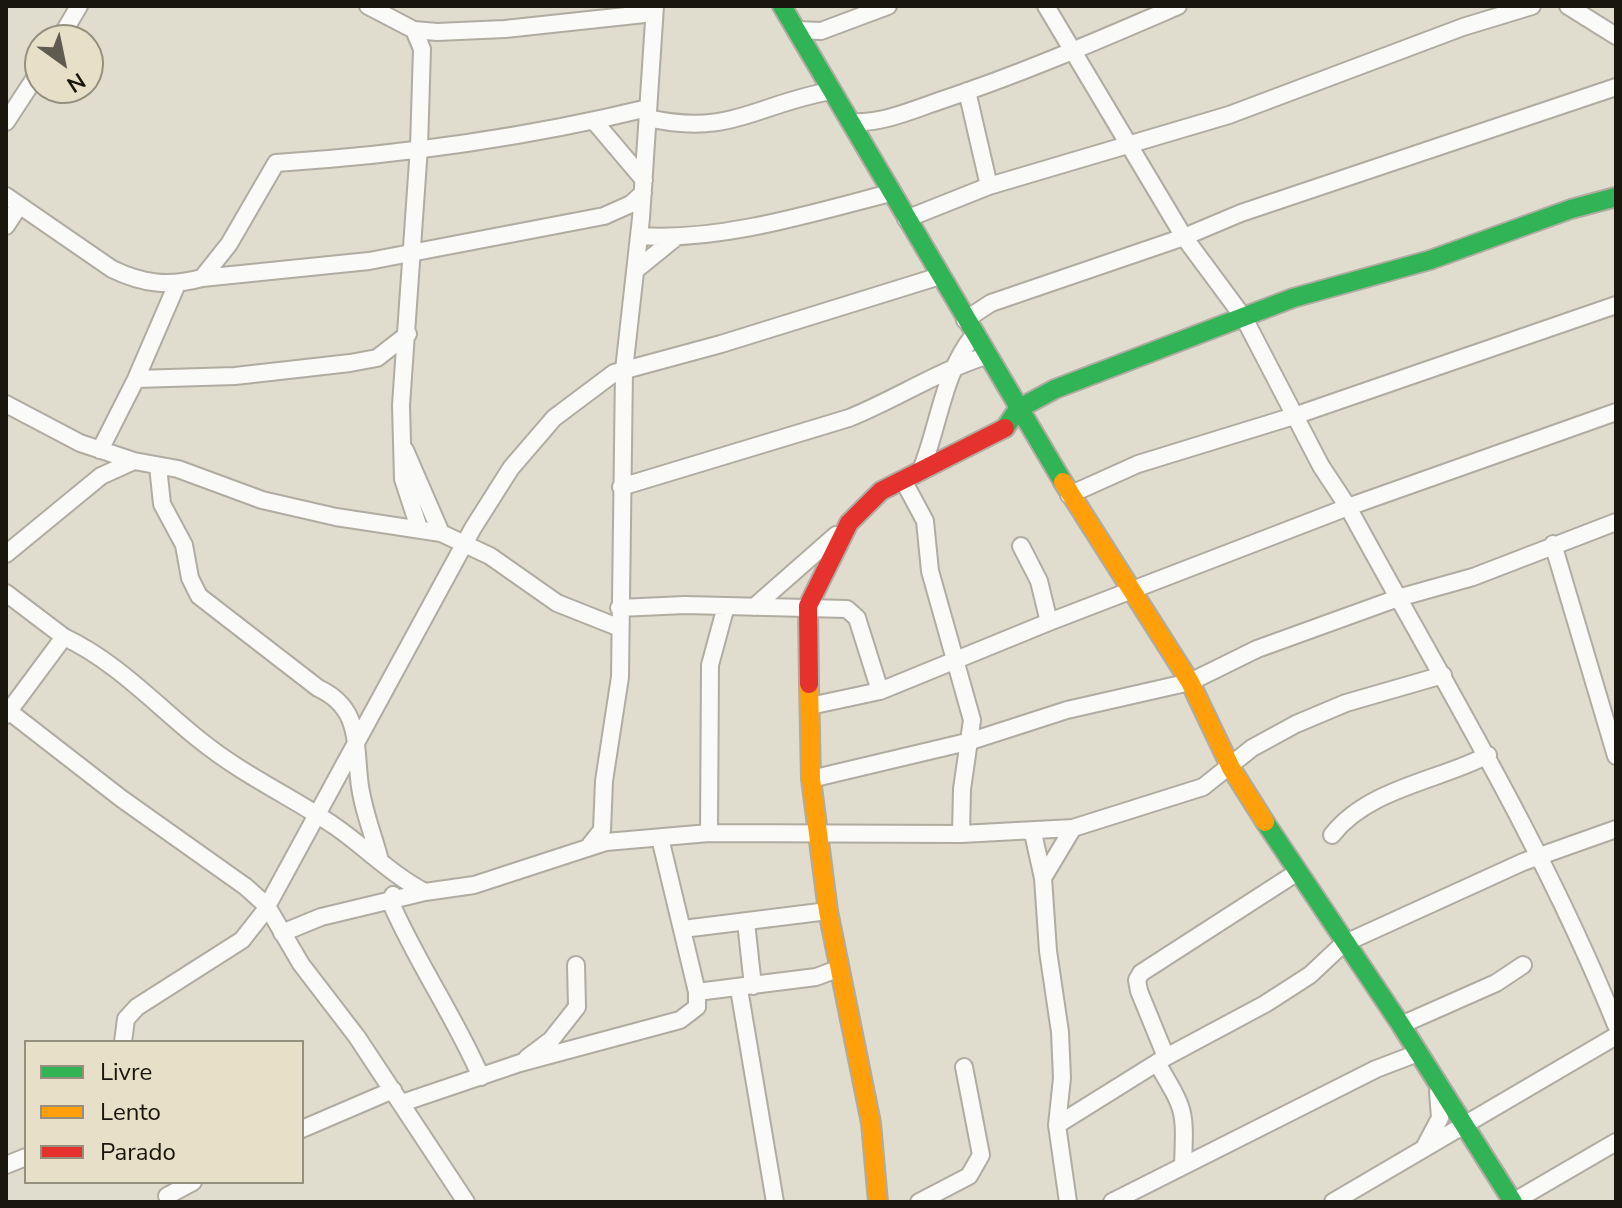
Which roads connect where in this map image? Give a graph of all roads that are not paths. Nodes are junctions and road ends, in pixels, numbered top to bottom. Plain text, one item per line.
1 (79, 6) edge
2 (368, 6) edge
3 (782, 6) edge
4 (888, 6) edge
5 (1046, 6) edge
6 (1178, 6) edge
7 (1532, 6) edge
8 (1568, 6) edge
9 (655, 10) edge
10 (1593, 12) edge
11 (68, 24) edge
12 (414, 30) junction
13 (796, 30) junction
14 (821, 31) junction
15 (437, 32) junction
16 (1063, 33) junction
17 (1616, 36) edge
18 (422, 49) junction
19 (807, 49) junction
20 (1075, 52) junction
21 (1045, 60) junction
22 (1616, 87) edge
23 (831, 91) junction
24 (967, 91) junction
25 (24, 94) edge
26 (648, 113) junction
27 (594, 121) junction
28 (6, 122) edge
29 (859, 127) junction
30 (1127, 144) junction
31 (419, 147) junction
32 (989, 186) junction
33 (644, 187) junction
34 (890, 193) junction
35 (1616, 197) edge
36 (12, 201) edge
37 (604, 216) junction
38 (906, 219) junction
39 (6, 226) edge
40 (640, 227) junction
41 (1184, 237) junction
42 (674, 239) junction
43 (412, 252) junction
44 (637, 269) junction
45 (940, 276) junction
46 (202, 278) junction
47 (177, 284) junction
48 (1616, 305) edge
49 (1244, 318) junction
50 (970, 328) junction
51 (408, 334) junction
52 (986, 356) junction
53 (953, 366) junction
54 (624, 370) junction
55 (136, 379) junction
56 (6, 404) edge
57 (1018, 409) junction
58 (1616, 412) edge
59 (1294, 416) junction
60 (401, 442) junction
61 (100, 450) junction
62 (134, 461) junction
63 (158, 466) junction
64 (921, 470) junction
65 (903, 480) junction
66 (621, 487) junction
67 (1069, 495) junction
68 (408, 502) junction
69 (1348, 507) junction
70 (1616, 522) edge
71 (849, 523) junction
72 (393, 524) junction
73 (419, 528) junction
74 (441, 533) junction
75 (466, 543) junction
76 (1553, 544) junction
77 (1021, 546) dead end
78 (6, 554) edge
79 (1128, 589) junction
80 (6, 593) edge
81 (1398, 598) junction
82 (726, 606) junction
83 (808, 606) junction
84 (754, 607) junction
85 (619, 608) junction
86 (1049, 622) junction
87 (620, 628) junction
88 (64, 637) junction
89 (955, 661) junction
90 (1443, 675) junction
91 (1190, 682) junction
92 (880, 691) junction
93 (1608, 705) edge
94 (810, 706) junction
95 (7, 712) edge
96 (971, 741) junction
97 (359, 743) junction
98 (1488, 755) junction
99 (1616, 756) edge
100 (1231, 768) junction
101 (811, 779) junction
102 (318, 816) junction
103 (1073, 828) junction
104 (1616, 829) edge
105 (602, 830) junction
106 (709, 833) junction
107 (1033, 833) junction
108 (819, 834) junction
109 (961, 834) junction
110 (1332, 835) dead end
111 (660, 838) junction
112 (618, 841) junction
113 (590, 845) junction
114 (379, 857) junction
115 (1539, 859) junction
116 (1296, 873) junction
117 (399, 878) junction
118 (1043, 878) junction
119 (425, 892) junction
120 (391, 903) junction
121 (267, 906) junction
122 (828, 911) junction
123 (746, 922) junction
124 (683, 929) junction
125 (282, 933) junction
126 (1343, 944) junction
127 (576, 965) dead end
128 (1523, 965) dead end
129 (841, 976) junction
130 (746, 988) junction
131 (697, 992) junction
132 (1401, 1025) junction
133 (1616, 1025) edge
134 (1616, 1036) edge
135 (123, 1040) edge
136 (1418, 1053) junction
137 (1162, 1060) junction
138 (520, 1063) junction
139 (964, 1067) dead end
140 (481, 1077) junction
141 (1433, 1078) junction
142 (398, 1097) junction
143 (1057, 1125) junction
144 (1465, 1127) junction
145 (304, 1128) edge
146 (1616, 1142) edge
147 (1423, 1150) junction
148 (1183, 1166) junction
149 (188, 1184) edge
150 (167, 1193) edge
151 (466, 1202) edge
152 (775, 1202) edge
153 (878, 1202) edge
154 (919, 1202) edge
155 (1068, 1202) edge
156 (1112, 1202) edge
157 (1333, 1202) edge
158 (1513, 1202) edge

1 - 11 street
2 - 12 street
3 - 13 street
4 - 14 street
5 - 16 street
6 - 20 street
7 - 30 street
8 - 10 street
9 - 15 street
9 - 26 street
10 - 17 street
12 - 15 street
12 - 18 street
13 - 14 street
13 - 19 street
14 - 19 street
15 - 18 street
16 - 20 street
16 - 21 street
18 - 31 street
19 - 23 street
20 - 21 street
20 - 30 street
21 - 24 street
22 - 41 street
23 - 26 street
23 - 29 street
24 - 29 street
24 - 32 street
25 - 28 street
26 - 27 street
26 - 33 street
27 - 31 street
27 - 33 street
29 - 34 street
30 - 32 street
30 - 41 street
31 - 43 street
31 - 46 street
32 - 38 street
33 - 37 street
33 - 40 street
34 - 38 street
34 - 42 street
35 - 49 street
36 - 39 street
36 - 47 street
37 - 40 street
37 - 43 street
38 - 45 street
40 - 42 street
40 - 44 street
41 - 49 street
41 - 50 street
42 - 44 street
43 - 46 street
43 - 51 street
44 - 54 street
45 - 50 street
45 - 54 street
46 - 47 street
47 - 55 street
48 - 59 street
49 - 57 street
49 - 59 street
50 - 52 street
50 - 53 street
51 - 55 street
51 - 60 street
52 - 53 street
52 - 57 street
53 - 64 street
53 - 66 street
54 - 66 street
54 - 75 street
55 - 61 street
56 - 61 street
57 - 64 street
57 - 67 street
58 - 69 street
59 - 67 street
59 - 69 street
60 - 68 street
60 - 74 street
61 - 62 street
62 - 63 street
62 - 78 street
63 - 72 street
63 - 97 street
64 - 65 street
65 - 71 street
65 - 89 street
66 - 85 street
67 - 79 street
68 - 72 street
68 - 73 street
69 - 79 street
69 - 81 street
70 - 76 street
71 - 83 street
71 - 84 street
72 - 73 street
73 - 74 street
74 - 75 street
75 - 87 street
75 - 97 street
76 - 81 street
76 - 93 street
77 - 86 street
79 - 86 street
79 - 91 street
80 - 88 street
81 - 90 street
81 - 91 street
82 - 84 street
82 - 85 street
82 - 106 street
83 - 84 street
83 - 92 street
83 - 94 street
85 - 87 street
86 - 89 street
87 - 105 street
88 - 95 street
88 - 102 street
89 - 92 street
89 - 96 street
90 - 98 street
90 - 100 street
91 - 96 street
91 - 100 street
92 - 94 street
93 - 99 street
94 - 101 street
95 - 121 street
96 - 101 street
96 - 109 street
97 - 102 street
97 - 114 street
98 - 110 street
98 - 115 street
100 - 103 street
100 - 116 street
101 - 108 street
102 - 114 street
102 - 121 street
103 - 107 street
103 - 118 street
104 - 115 street
105 - 112 street
105 - 113 street
106 - 108 street
106 - 111 street
107 - 109 street
107 - 118 street
108 - 109 street
108 - 122 street
111 - 112 street
111 - 124 street
112 - 113 street
113 - 119 street
114 - 117 street
115 - 126 street
115 - 133 street
116 - 126 street
116 - 137 street
117 - 119 street
117 - 120 street
118 - 143 street
119 - 120 street
120 - 125 street
120 - 140 street
121 - 125 street
121 - 135 street
122 - 123 street
122 - 129 street
123 - 124 street
123 - 130 street
124 - 131 street
125 - 142 street
126 - 132 street
126 - 137 street
127 - 138 street
128 - 132 street
129 - 130 street
129 - 153 street
130 - 131 street
130 - 152 street
131 - 138 street
132 - 136 street
134 - 144 street
136 - 141 street
136 - 148 street
137 - 143 street
137 - 148 street
138 - 140 street
139 - 154 street
140 - 142 street
141 - 144 street
141 - 147 street
142 - 145 street
142 - 151 street
143 - 155 street
144 - 147 street
144 - 158 street
146 - 158 street
147 - 157 street
148 - 156 street
149 - 150 street

